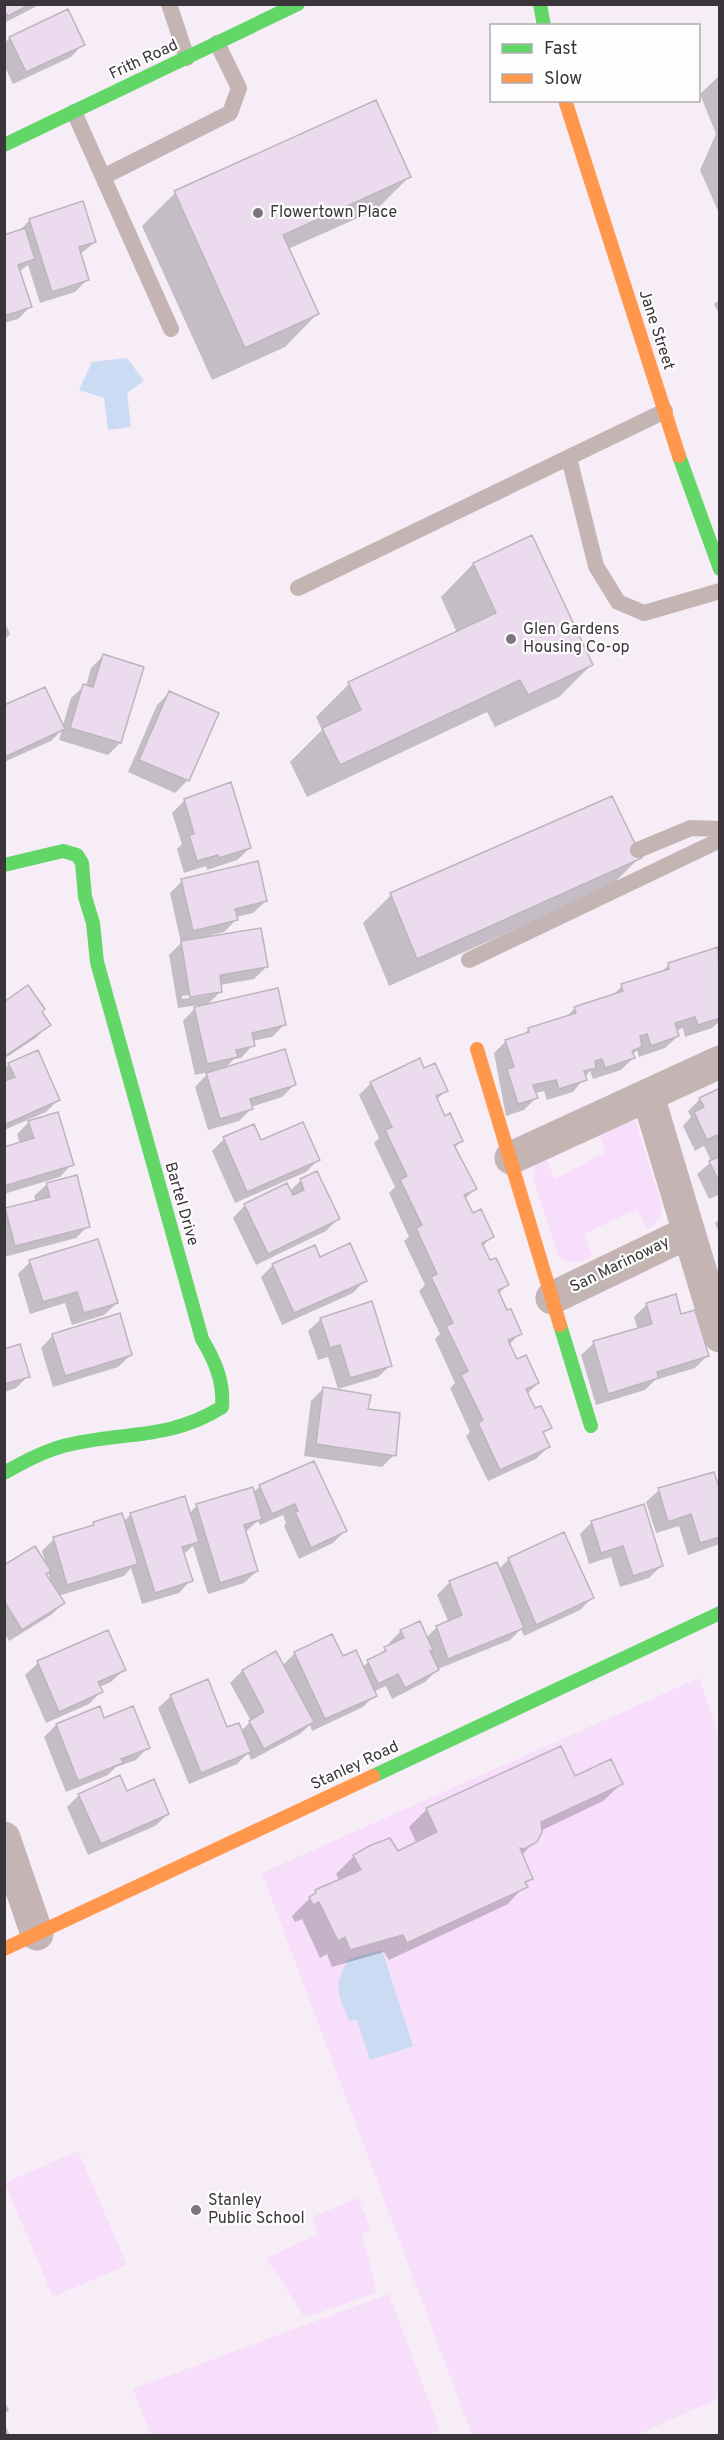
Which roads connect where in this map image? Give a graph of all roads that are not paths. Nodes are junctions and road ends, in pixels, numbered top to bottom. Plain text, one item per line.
1 (170, 4) edge
2 (298, 4) edge
3 (540, 4) edge
4 (544, 24) edge
5 (217, 43) junction
6 (187, 58) junction
7 (566, 102) edge
8 (74, 112) junction
9 (4, 145) edge
10 (103, 177) junction
11 (171, 329) dead end
12 (665, 411) junction
13 (569, 458) junction
14 (720, 569) edge
15 (298, 588) dead end
16 (720, 591) edge
17 (720, 829) edge
18 (720, 840) edge
19 (638, 850) dead end
20 (4, 865) edge
21 (469, 960) dead end
22 (477, 1049) dead end
23 (720, 1062) edge
24 (648, 1096) junction
25 (511, 1158) junction
26 (689, 1232) junction
27 (552, 1298) junction
28 (720, 1336) edge
29 (591, 1426) dead end
30 (4, 1473) edge
31 (720, 1613) edge
32 (4, 1838) edge
33 (37, 1934) junction
34 (4, 1949) edge

1 - 6 lane
2 - 5 street, Frith Road
3 - 4 street
5 - 6 street, Frith Road
5 - 10 lane
6 - 8 street, Frith Road
7 - 12 street, Jane Street
8 - 9 street, Frith Road
8 - 10 lane
10 - 11 lane
12 - 13 lane
12 - 14 street, Jane Street
13 - 15 lane
13 - 16 lane
17 - 19 lane
18 - 21 lane
20 - 30 street, Bartel Drive
22 - 25 street, San Marinoway
23 - 24 street
24 - 25 street
24 - 26 street, San Marinoway
25 - 27 street, San Marinoway
26 - 27 street, San Marinoway
26 - 28 street, San Marinoway
27 - 29 street, San Marinoway
31 - 33 street, Stanley Road
32 - 33 street
33 - 34 street, Stanley Road

